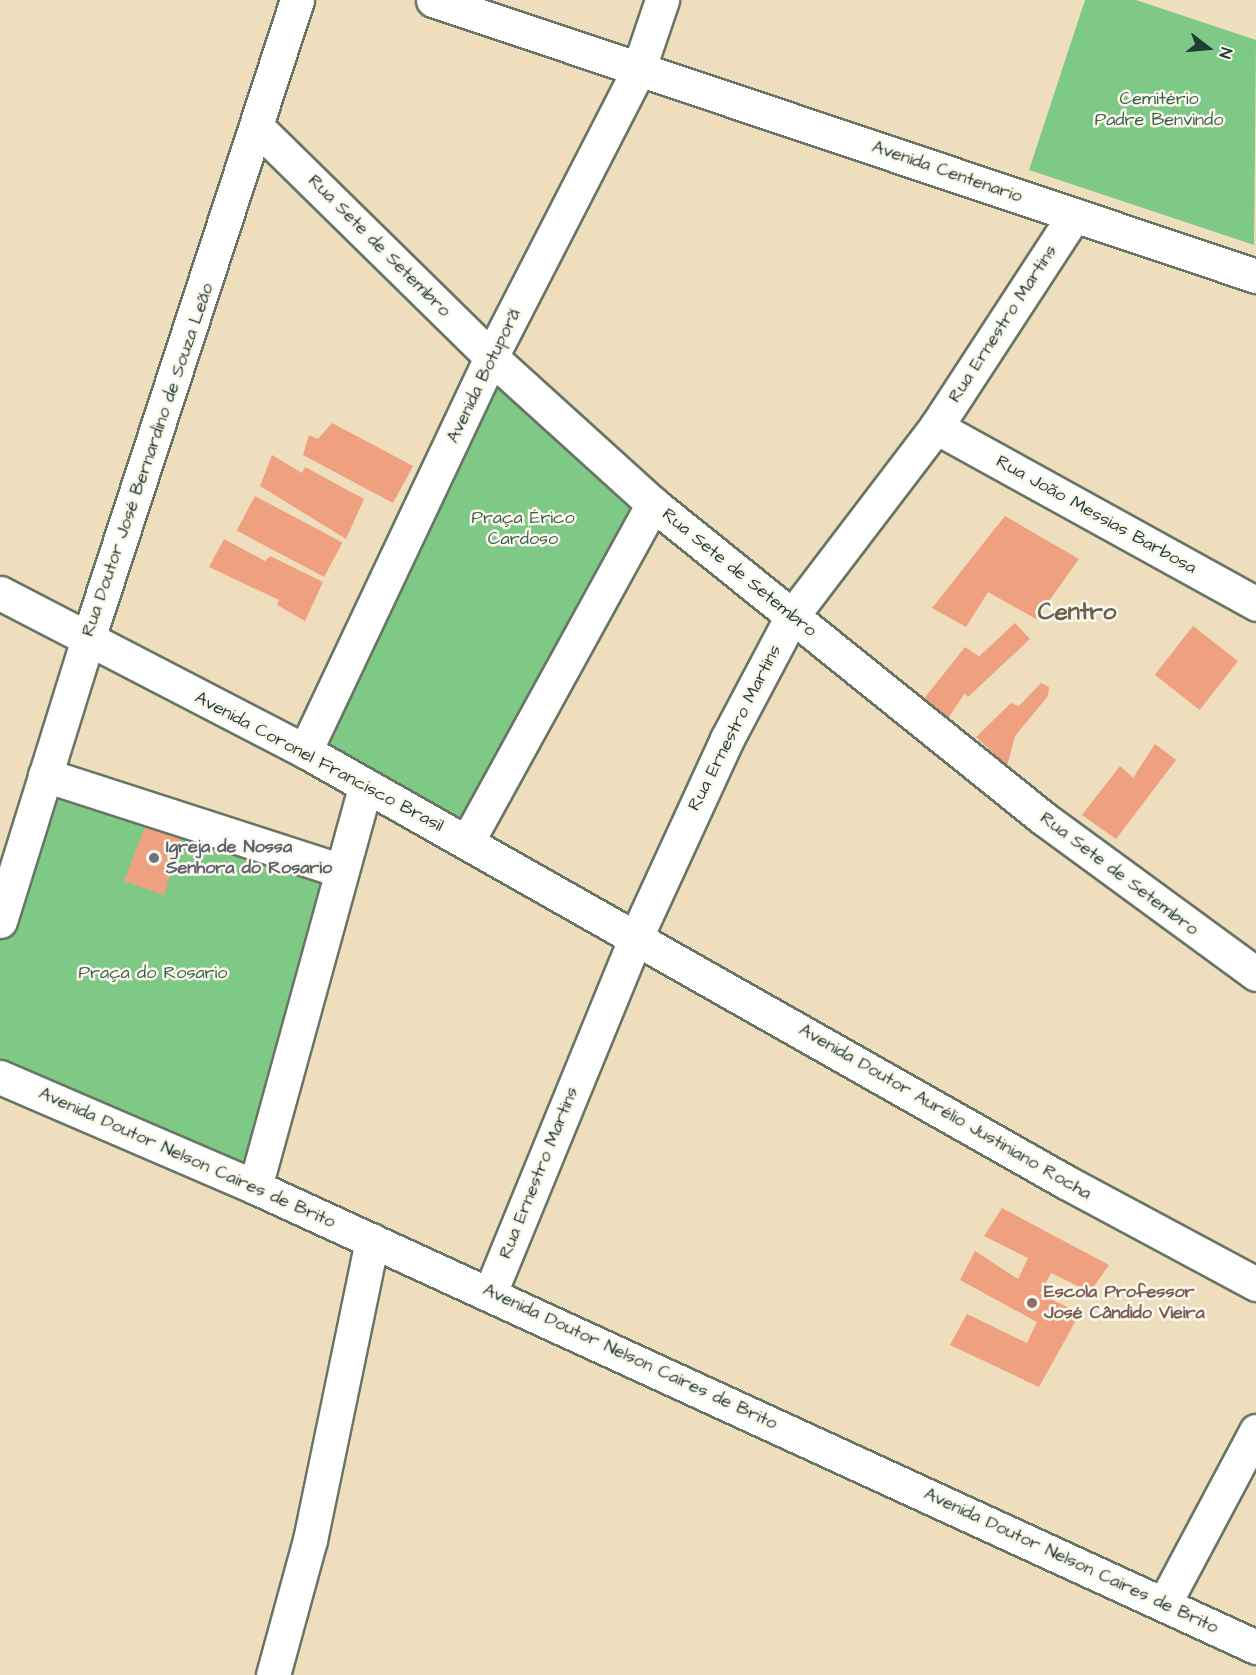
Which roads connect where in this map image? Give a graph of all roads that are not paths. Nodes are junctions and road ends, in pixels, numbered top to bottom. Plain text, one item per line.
1 (297, 0) edge
2 (433, 0) edge
3 (662, 0) edge
4 (638, 70) junction
5 (258, 128) junction
6 (1074, 215) junction
7 (1255, 274) edge
8 (491, 357) junction
9 (936, 427) junction
10 (653, 504) junction
11 (0, 593) edge
12 (1256, 604) edge
13 (792, 616) junction
14 (88, 639) junction
15 (305, 752) junction
16 (45, 775) junction
17 (365, 788) junction
18 (467, 842) junction
19 (340, 870) junction
20 (0, 921) edge
21 (636, 937) junction
22 (1256, 974) edge
23 (0, 1077) edge
24 (255, 1187) junction
25 (372, 1240) junction
26 (1256, 1284) edge
27 (490, 1293) junction
28 (1256, 1431) edge
29 (1164, 1604) junction
30 (1256, 1647) edge
31 (273, 1675) edge

1 - 5 street, Rua Doutor José Bernardino de Souza Leão
2 - 4 street, Avenida Centenario
3 - 4 street, Avenida Botuporã
4 - 6 street, Avenida Centenario
4 - 8 street, Avenida Botuporã
5 - 8 street, Rua Sete de Setembro
5 - 14 street, Rua Doutor José Bernardino de Souza Leão
6 - 7 street, Avenida Centenario
6 - 9 street, Rua Ernestro Martins
8 - 10 street, Rua Sete de Setembro
8 - 15 street, Avenida Botuporã
9 - 12 street, Rua João Messias Barbosa
9 - 13 street, Rua Ernestro Martins
10 - 13 street, Rua Sete de Setembro
10 - 18 street
11 - 14 street, Avenida Coronel Francisco Brasil
13 - 21 street, Rua Ernestro Martins
13 - 22 street, Rua Sete de Setembro
14 - 15 street, Avenida Coronel Francisco Brasil
14 - 16 street, Rua Doutor José Bernardino de Souza Leão
15 - 17 street, Avenida Coronel Francisco Brasil
16 - 19 street
16 - 20 street, Rua Doutor José Bernardino de Souza Leão
17 - 18 street, Avenida Coronel Francisco Brasil
17 - 19 street
18 - 21 street, Avenida Coronel Francisco Brasil
19 - 24 street
21 - 26 street, Avenida Doutor Aurélio Justiniano Rocha
21 - 27 street, Rua Ernestro Martins
23 - 24 street, Avenida Doutor Nelson Caires de Brito
24 - 25 street, Avenida Doutor Nelson Caires de Brito
25 - 27 street, Avenida Doutor Nelson Caires de Brito
25 - 31 street
27 - 29 street, Avenida Doutor Nelson Caires de Brito
28 - 29 street
29 - 30 street, Avenida Doutor Nelson Caires de Brito

